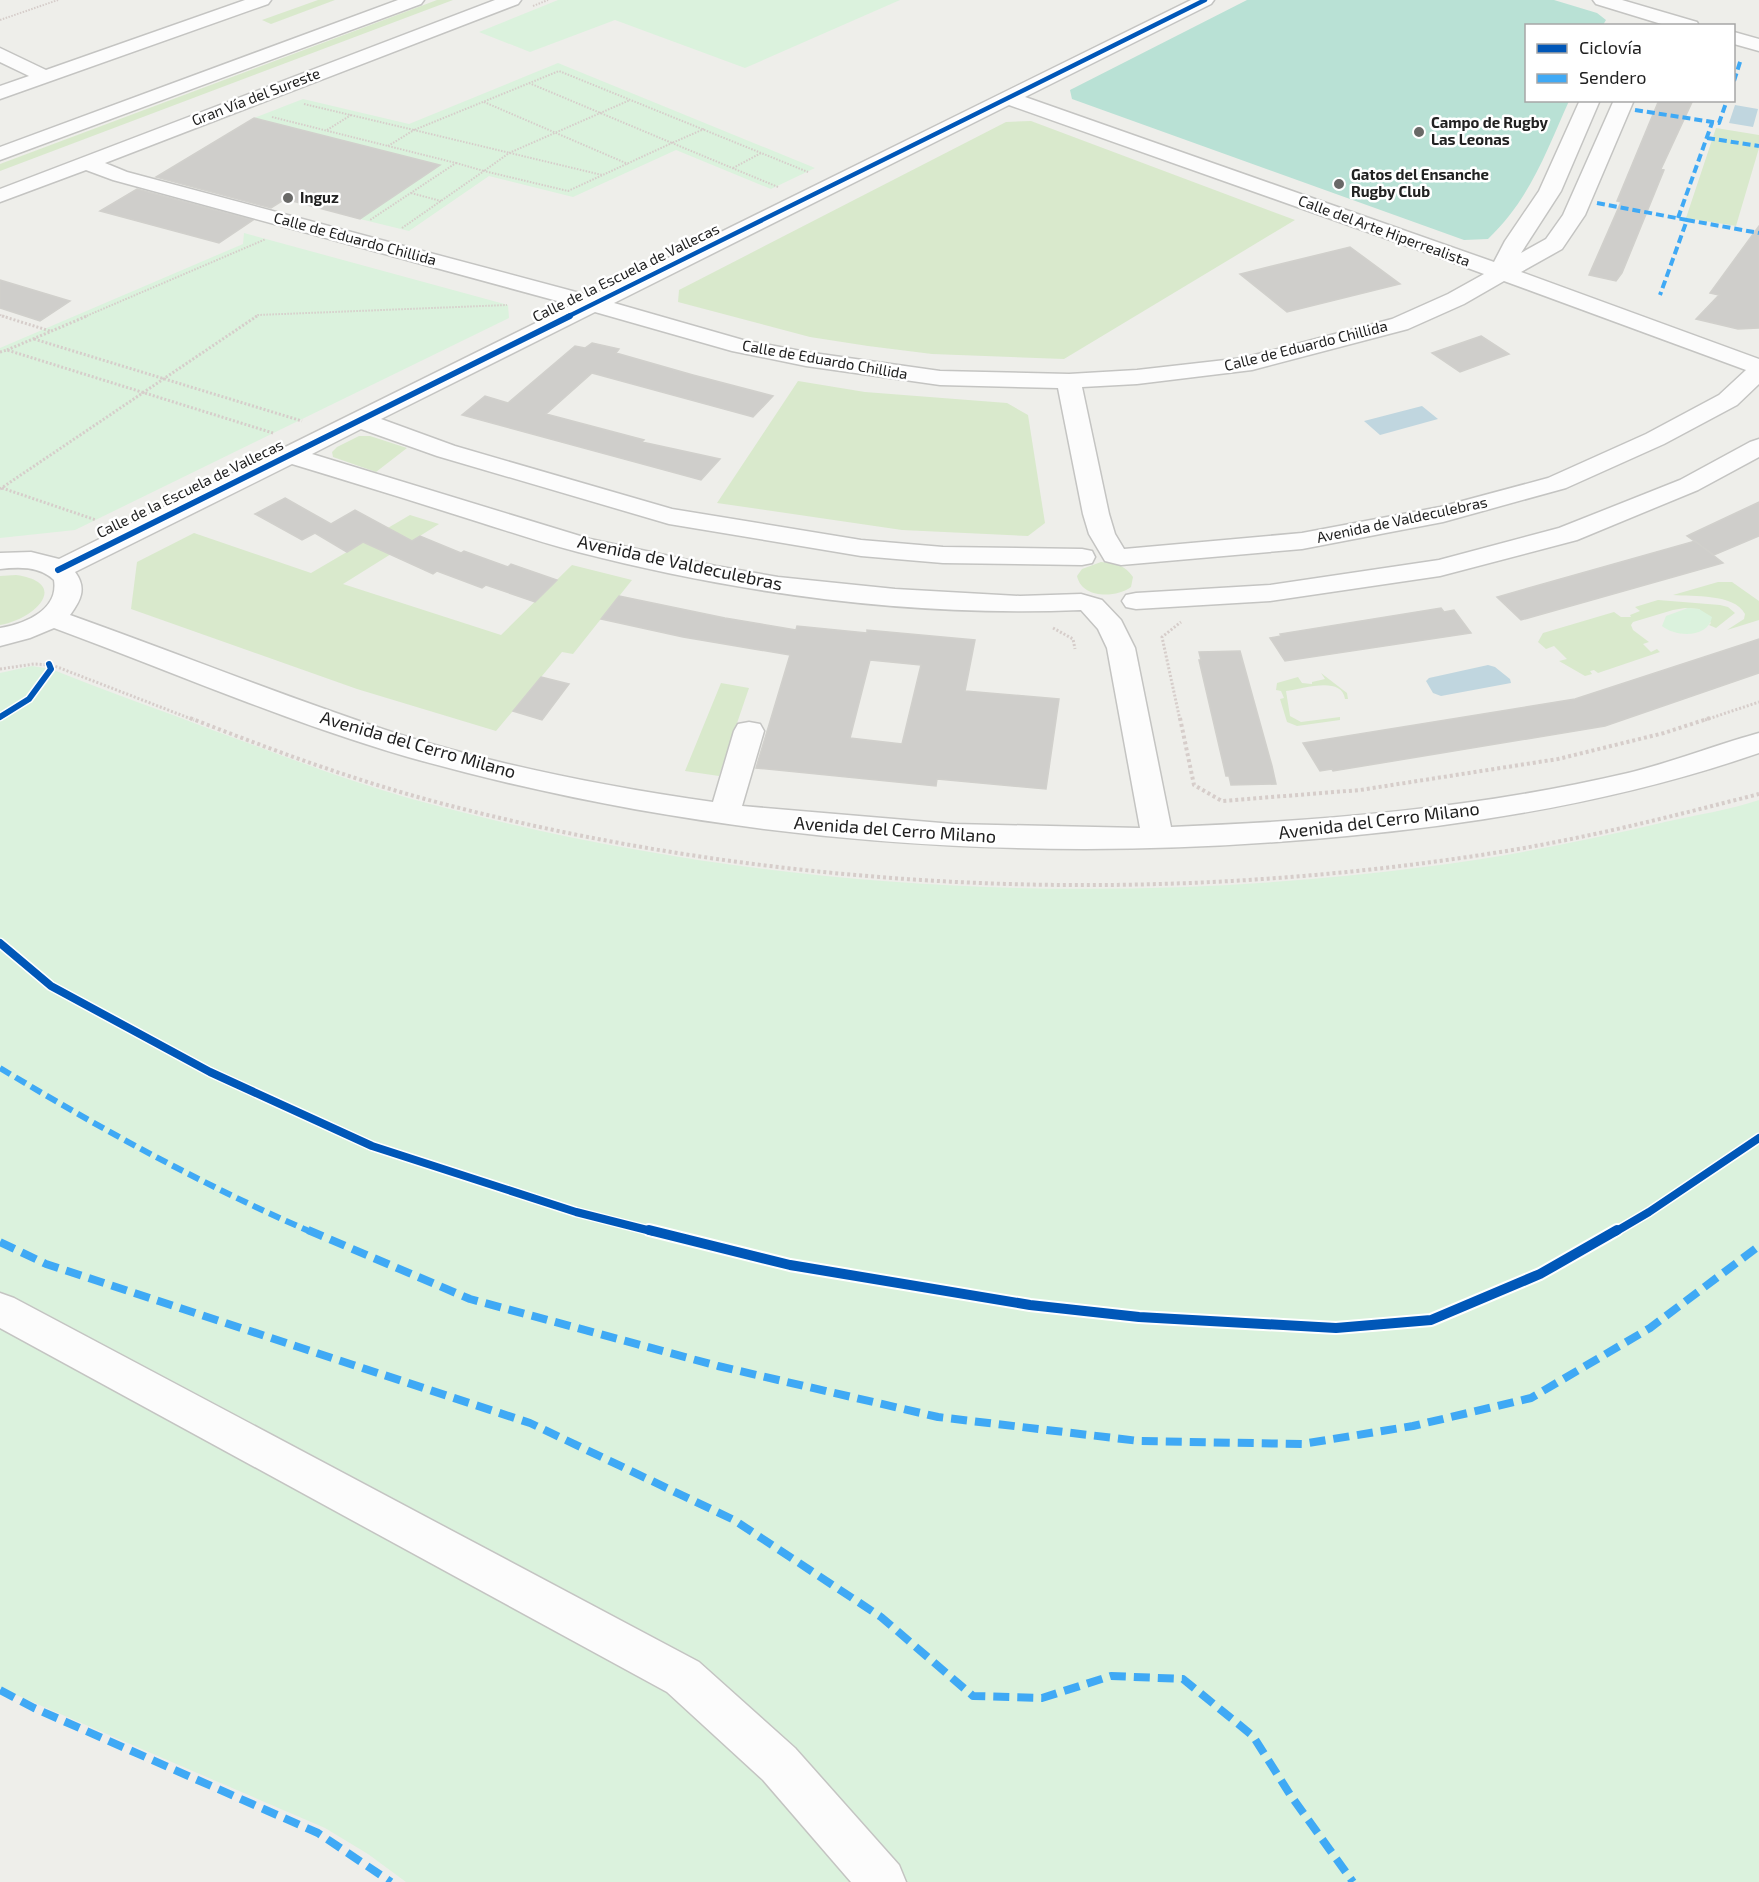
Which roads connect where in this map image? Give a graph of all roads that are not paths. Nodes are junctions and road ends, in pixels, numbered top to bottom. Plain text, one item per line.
1 (262, 0) edge
2 (415, 0) edge
3 (512, 0) edge
4 (1204, 0) edge
5 (1602, 0) edge
6 (1629, 11) edge
7 (1662, 14) edge
8 (1685, 24) edge
9 (1735, 38) edge
10 (1122, 42) junction
11 (1759, 45) edge
12 (0, 54) edge
13 (45, 77) junction
14 (0, 93) edge
15 (1008, 98) junction
16 (1589, 102) edge
17 (1623, 102) edge
18 (928, 117) dead end
19 (896, 132) dead end
20 (0, 154) edge
21 (893, 156) junction
22 (85, 163) junction
23 (0, 196) edge
24 (1500, 273) junction
25 (593, 304) junction
26 (1759, 369) edge
27 (1069, 381) junction
28 (359, 420) junction
29 (1759, 447) edge
30 (290, 455) junction
31 (483, 463) junction
32 (429, 481) junction
33 (1096, 514) junction
34 (1084, 556) junction
35 (1118, 556) junction
36 (0, 561) edge
37 (58, 570) junction
38 (1134, 602) junction
39 (1086, 604) junction
40 (51, 617) junction
41 (0, 637) edge
42 (1121, 648) junction
43 (749, 731) dead end
44 (1759, 743) edge
45 (724, 815) junction
46 (1158, 839) junction
47 (0, 1309) edge
48 (882, 1882) edge

1 - 13 street
2 - 20 street, Gran Vía del Sureste
3 - 22 street, Gran Vía del Sureste
4 - 10 street, Calle de la Escuela de Vallecas
5 - 6 street
6 - 7 street
7 - 8 street
9 - 11 street
10 - 15 street, Calle de la Escuela de Vallecas
10 - 18 street, Calle de la Escuela de Vallecas
12 - 13 street
13 - 14 street
15 - 21 street, Calle de la Escuela de Vallecas
15 - 24 street, Calle del Arte Hiperrealista
16 - 24 street
17 - 24 street, Calle de Eduardo Chillida
19 - 21 street
21 - 25 street, Calle de la Escuela de Vallecas
22 - 23 street, Gran Vía del Sureste
22 - 25 street, Calle de Eduardo Chillida
24 - 26 street, Calle del Arte Hiperrealista
24 - 27 street, Calle de Eduardo Chillida
25 - 27 street, Calle de Eduardo Chillida
25 - 28 street, Calle de la Escuela de Vallecas
26 - 35 street, Avenida de Valdeculebras
27 - 33 street
28 - 30 street, Calle de la Escuela de Vallecas
28 - 31 street
29 - 38 street
30 - 32 street, Avenida de Valdeculebras
30 - 37 street, Calle de la Escuela de Vallecas
31 - 32 street
31 - 34 street
32 - 39 street, Avenida de Valdeculebras
33 - 34 street
33 - 35 street
34 - 35 street
34 - 39 street
35 - 38 street
36 - 37 street
37 - 40 street
38 - 39 street
38 - 42 street
39 - 42 street
40 - 41 street
40 - 45 street, Avenida del Cerro Milano
42 - 46 street
43 - 45 street
44 - 46 street, Avenida del Cerro Milano
45 - 46 street, Avenida del Cerro Milano
47 - 48 street

